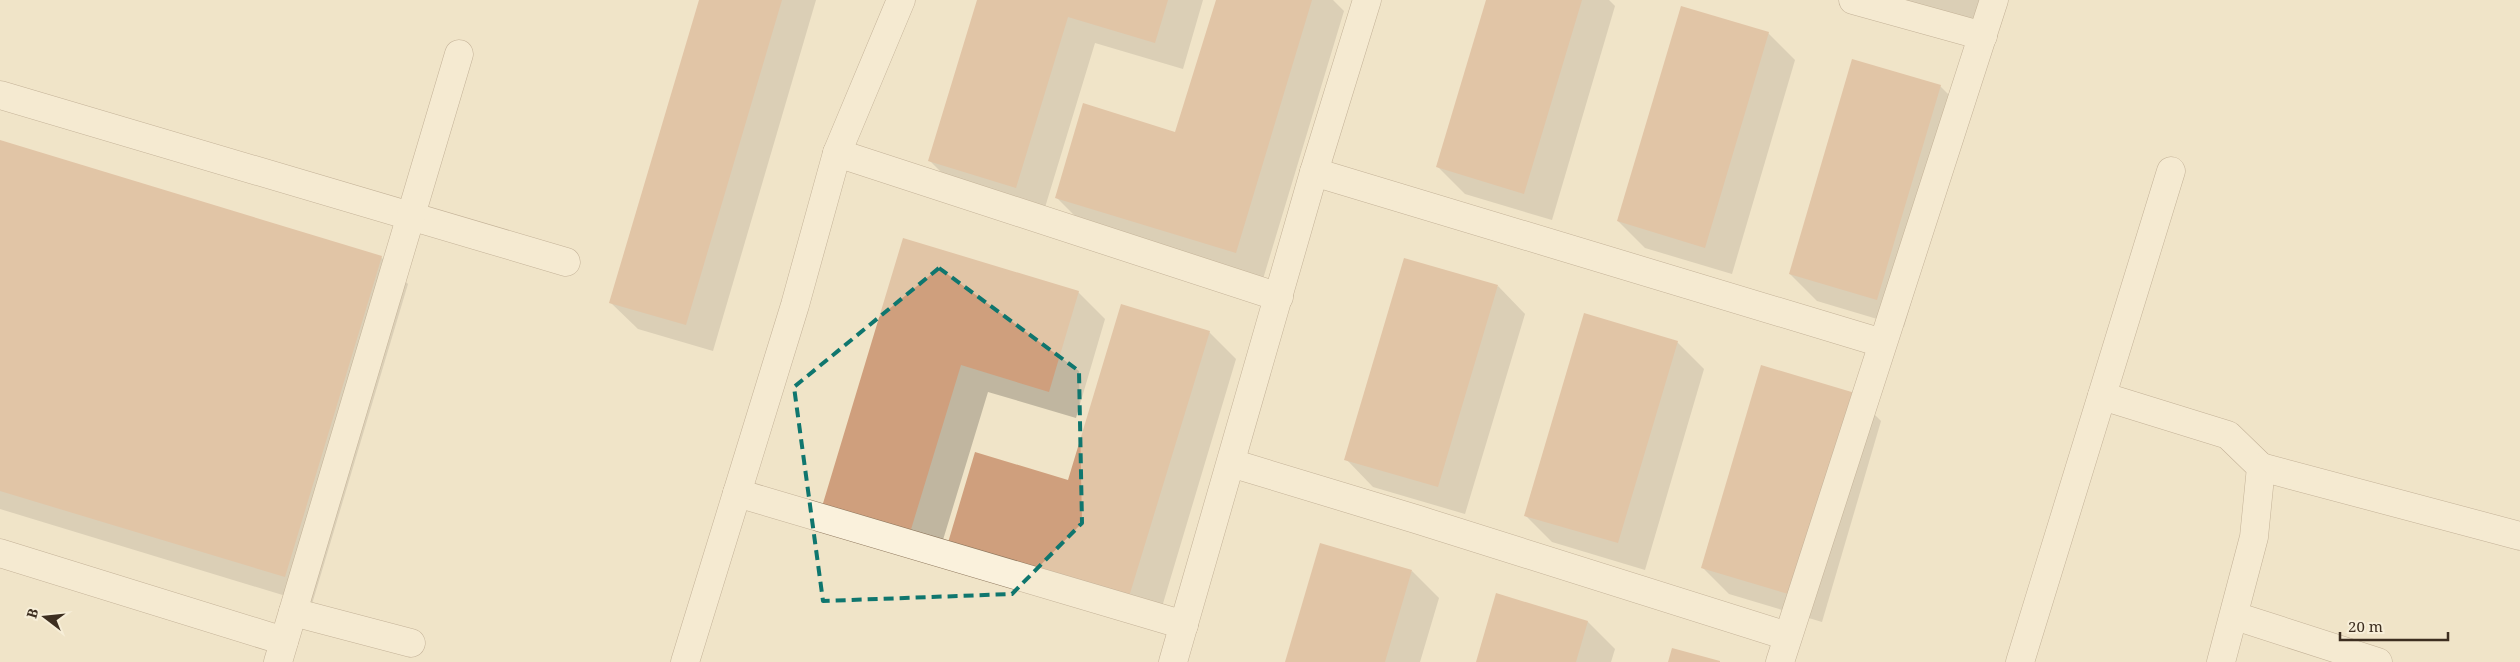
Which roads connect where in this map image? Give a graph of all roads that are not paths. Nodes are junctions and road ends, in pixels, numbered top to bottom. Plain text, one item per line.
1 (901, 0) edge
2 (1367, 0) edge
3 (1853, 0) edge
4 (1994, 0) edge
5 (1983, 36) junction
6 (459, 54) dead end
7 (0, 95) edge
8 (837, 153) junction
9 (2171, 171) dead end
10 (1314, 172) junction
11 (410, 217) junction
12 (566, 262) dead end
13 (1279, 296) junction
14 (1882, 343) junction
15 (2102, 396) junction
16 (1231, 463) junction
17 (2261, 467) junction
18 (737, 493) junction
19 (2520, 536) edge
20 (0, 553) edge
21 (293, 612) junction
22 (2235, 616) junction
23 (1184, 625) junction
24 (1787, 636) junction
25 (411, 643) dead end
26 (281, 652) edge
27 (686, 662) edge
28 (1173, 662) edge
29 (1780, 662) edge
30 (2020, 662) edge
31 (2221, 662) edge
32 (2378, 662) edge

1 - 8 lane
2 - 10 lane
3 - 5 lane
4 - 5 lane
5 - 14 lane
6 - 11 lane
7 - 11 lane
8 - 13 lane
8 - 18 lane
9 - 15 lane
10 - 13 lane
10 - 14 lane
11 - 12 lane
11 - 21 lane
13 - 16 lane
14 - 24 lane
15 - 17 lane
15 - 30 lane
16 - 23 lane
16 - 24 lane
17 - 19 lane
17 - 22 lane
18 - 23 lane
18 - 27 lane
20 - 26 lane
21 - 25 lane
21 - 26 lane
22 - 31 lane
22 - 32 lane
23 - 28 lane
24 - 29 lane

